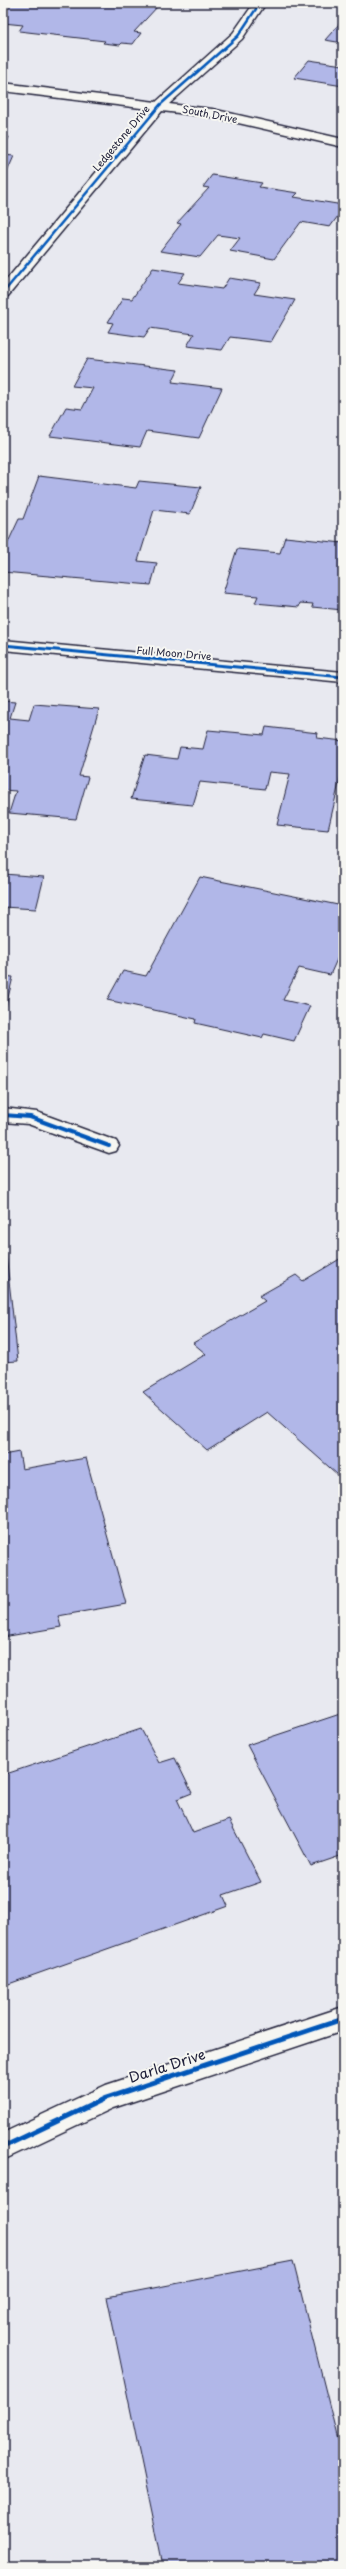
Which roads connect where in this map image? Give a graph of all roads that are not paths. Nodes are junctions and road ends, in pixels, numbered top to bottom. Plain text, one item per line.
1 (260, 3) edge
2 (3, 87) edge
3 (160, 105) junction
4 (343, 143) edge
5 (3, 293) edge
6 (3, 645) edge
7 (343, 678) edge
8 (3, 1115) edge
9 (109, 1146) dead end
10 (343, 2020) edge
11 (3, 2147) edge

1 - 3 street, Ledgestone Drive
2 - 3 street, South Drive
3 - 4 street, South Drive
3 - 5 street, Ledgestone Drive
6 - 7 street, Full Moon Drive
8 - 9 street
10 - 11 street, Darla Drive

